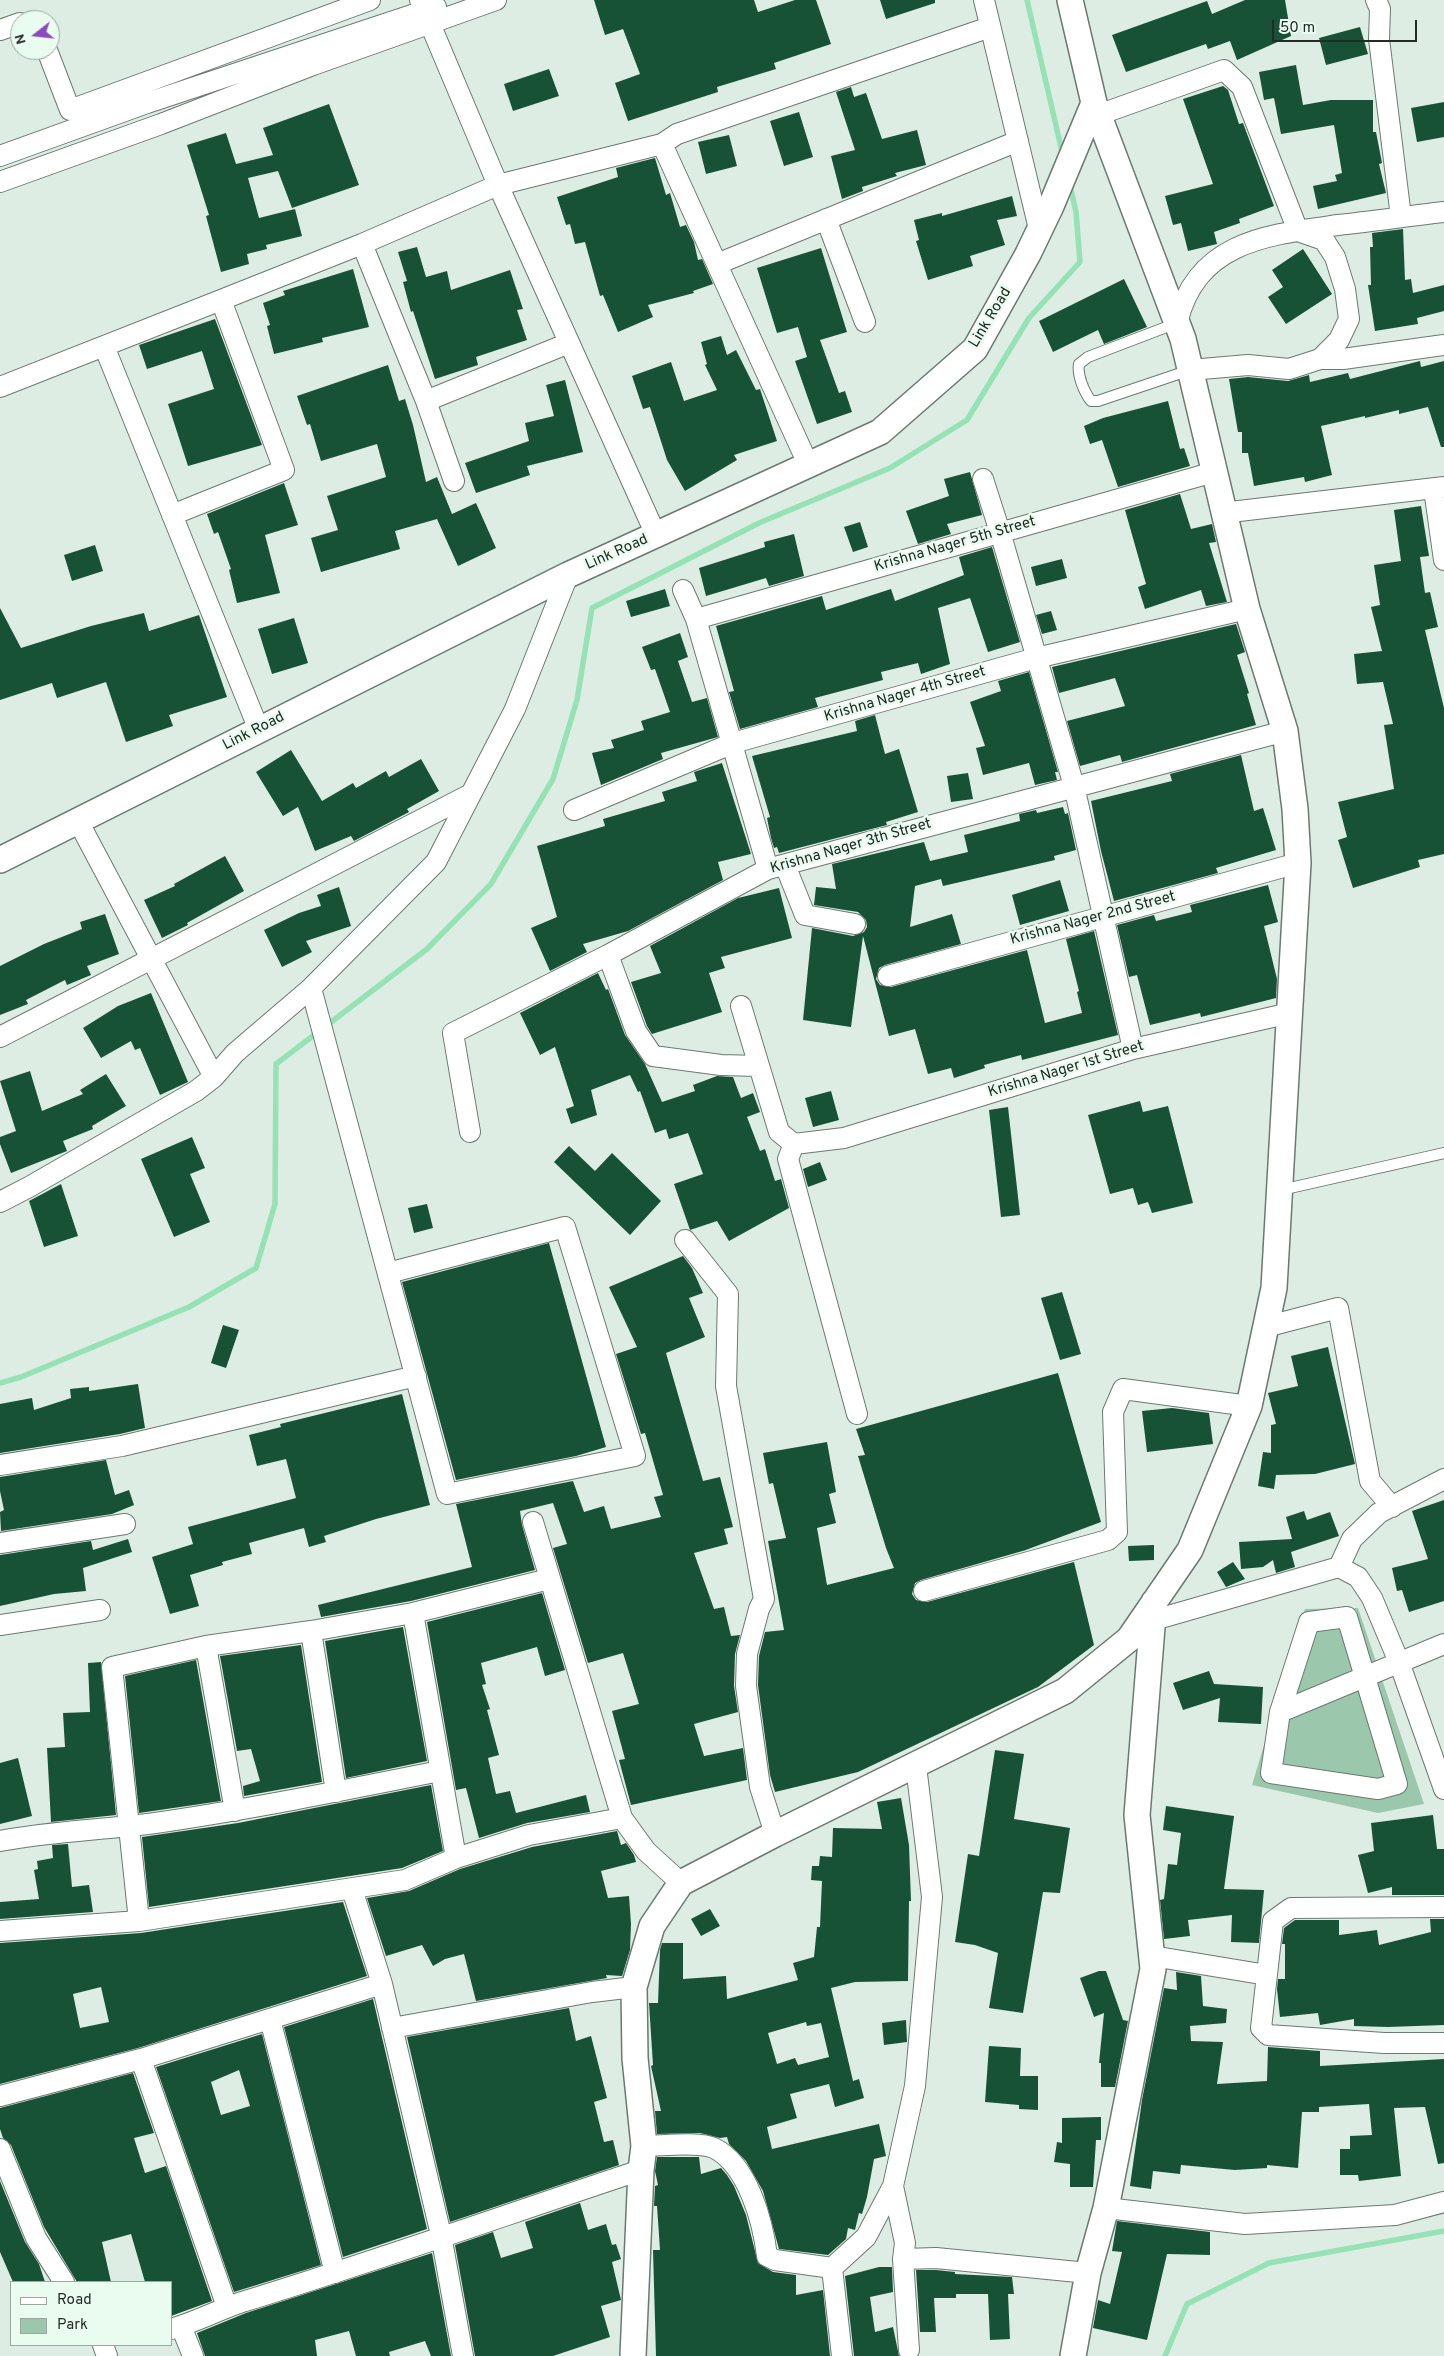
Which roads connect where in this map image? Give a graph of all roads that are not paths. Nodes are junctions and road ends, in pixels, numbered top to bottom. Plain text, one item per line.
1 (370, 0) edge
2 (378, 0) edge
3 (454, 0) edge
4 (496, 0) edge
5 (984, 0) edge
6 (1070, 0) edge
7 (1376, 0) edge
8 (425, 11) edge
9 (388, 22) junction
10 (990, 27) junction
11 (51, 60) edge
12 (1091, 116) junction
13 (1018, 141) junction
14 (662, 144) junction
15 (0, 156) edge
16 (0, 182) edge
17 (498, 185) junction
18 (1444, 212) edge
19 (1401, 217) junction
20 (826, 219) junction
21 (1039, 229) junction
22 (1298, 231) junction
23 (362, 244) junction
24 (717, 264) junction
25 (221, 300) junction
26 (865, 322) dead end
27 (1177, 323) junction
28 (569, 343) junction
29 (1444, 345) edge
30 (104, 346) junction
31 (1320, 359) junction
32 (1190, 370) junction
33 (0, 387) edge
34 (426, 401) junction
35 (808, 464) junction
36 (1214, 472) junction
37 (983, 479) dead end
38 (454, 480) dead end
39 (1439, 488) edge
40 (1222, 513) junction
41 (172, 515) junction
42 (1000, 532) junction
43 (656, 535) junction
44 (1444, 560) edge
45 (568, 575) junction
46 (683, 590) dead end
47 (1247, 609) junction
48 (696, 619) junction
49 (1036, 658) junction
50 (259, 730) junction
51 (1285, 731) junction
52 (733, 743) junction
53 (1074, 786) junction
54 (471, 794) junction
55 (574, 810) dead end
56 (78, 821) junction
57 (0, 860) edge
58 (1298, 863) junction
59 (777, 867) junction
60 (1104, 915) junction
61 (855, 924) dead end
62 (608, 955) junction
63 (150, 960) junction
64 (888, 976) dead end
65 (311, 988) junction
66 (741, 1006) dead end
67 (1290, 1014) junction
68 (0, 1037) edge
69 (1133, 1049) junction
70 (759, 1066) junction
71 (214, 1077) junction
72 (470, 1132) dead end
73 (794, 1144) junction
74 (1444, 1154) edge
75 (1280, 1190) junction
76 (0, 1202) edge
77 (685, 1240) dead end
78 (388, 1273) junction
79 (1265, 1328) junction
80 (416, 1376) junction
81 (1249, 1406) junction
82 (857, 1414) dead end
83 (0, 1465) edge
84 (1444, 1479) edge
85 (1392, 1507) junction
86 (533, 1522) dead end
87 (125, 1524) dead end
88 (0, 1543) edge
89 (1339, 1567) junction
90 (549, 1579) junction
91 (924, 1591) dead end
92 (100, 1610) dead end
93 (1154, 1611) junction
94 (413, 1613) junction
95 (0, 1625) edge
96 (311, 1631) junction
97 (1444, 1644) edge
98 (206, 1646) junction
99 (1399, 1662) junction
100 (1364, 1677) junction
101 (1280, 1712) junction
102 (916, 1766) junction
103 (440, 1771) junction
104 (1444, 1789) edge
105 (336, 1792) junction
106 (234, 1812) junction
107 (622, 1818) junction
108 (128, 1827) junction
109 (775, 1834) junction
110 (0, 1841) edge
111 (456, 1858) junction
112 (681, 1883) junction
113 (352, 1889) junction
114 (1444, 1907) edge
115 (139, 1922) junction
116 (0, 1931) edge
117 (1152, 1956) junction
118 (1267, 1975) junction
119 (382, 1984) junction
120 (634, 1987) junction
121 (270, 2019) junction
122 (392, 2028) junction
123 (1444, 2043) edge
124 (141, 2059) junction
125 (0, 2096) edge
126 (0, 2149) edge
127 (642, 2158) junction
128 (893, 2186) junction
129 (1444, 2202) edge
130 (1106, 2208) junction
131 (441, 2235) junction
132 (903, 2259) junction
133 (832, 2268) junction
134 (335, 2273) junction
135 (1088, 2273) junction
136 (63, 2281) edge
137 (227, 2307) junction
138 (176, 2327) edge
139 (909, 2350) dead end
140 (193, 2356) edge
141 (462, 2356) edge
142 (633, 2356) edge
143 (842, 2356) edge
144 (1073, 2356) edge

1 - 11 street
2 - 9 street
3 - 8 street
4 - 8 street
5 - 10 street
6 - 12 street
7 - 19 street
8 - 9 street
8 - 16 street
8 - 17 street
9 - 15 street
10 - 13 street
10 - 14 street
12 - 21 street, Link Road
12 - 22 street
12 - 27 street
13 - 20 street
13 - 21 street
14 - 17 street
14 - 24 street
17 - 23 street
17 - 28 street
18 - 19 street
19 - 22 street
20 - 24 street
20 - 26 street
21 - 35 street, Link Road
22 - 27 street
22 - 31 street
23 - 25 street
23 - 34 street
24 - 35 street
25 - 30 street
25 - 41 street
27 - 32 street
27 - 32 lane
28 - 34 street
28 - 43 street
29 - 31 street
30 - 33 street
30 - 41 street
31 - 32 street
32 - 36 street
34 - 38 street
35 - 43 street, Link Road
36 - 40 street
36 - 42 street, Krishna Nager 5th Street
37 - 42 street
39 - 40 street
39 - 44 street
40 - 47 street
41 - 50 street
42 - 48 street, Krishna Nager 5th Street
42 - 49 street
43 - 45 street, Link Road
45 - 50 street, Link Road
45 - 54 street
46 - 48 street
47 - 49 street, Krishna Nager 4th Street
47 - 51 street
48 - 52 street
49 - 52 street, Krishna Nager 4th Street
49 - 53 street
50 - 56 street, Link Road
51 - 53 street, Krishna Nager 3th Street
51 - 58 street
52 - 55 street, Krishna Nager 4th Street
52 - 59 street
53 - 59 street, Krishna Nager 3th Street
53 - 60 street
54 - 63 street
54 - 65 street
56 - 57 street, Link Road
56 - 63 street
58 - 60 street, Krishna Nager 2nd Street
58 - 67 street
59 - 61 street
59 - 62 street, Krishna Nager 3th Street
60 - 64 street, Krishna Nager 2nd Street
60 - 69 street
62 - 70 street
62 - 72 street, Krishna Nager 3th Street
63 - 68 street
63 - 71 street
65 - 71 street
65 - 78 street
66 - 70 street
67 - 69 street, Krishna Nager 1st Street
67 - 75 street
69 - 73 street, Krishna Nager 1st Street
70 - 73 street
71 - 76 street
73 - 82 street
74 - 75 lane
75 - 79 street
77 - 109 street
78 - 80 street
78 - 80 street
79 - 81 street
79 - 85 street
80 - 83 street
81 - 91 street
81 - 93 street
84 - 85 street
85 - 89 street
86 - 90 street
87 - 88 street
89 - 93 street
89 - 99 street
90 - 94 street
90 - 107 street
92 - 95 street
93 - 102 street
93 - 117 street
94 - 96 street
94 - 103 street
96 - 98 street
96 - 105 street
97 - 99 street
98 - 106 street
98 - 108 street
99 - 100 street
99 - 104 street
100 - 101 street
100 - 101 street
100 - 101 street
102 - 109 street
102 - 128 street
103 - 105 street
103 - 111 street
105 - 106 street
106 - 108 street
107 - 111 street
107 - 112 street
108 - 110 street
108 - 115 street
109 - 112 street
111 - 113 street
112 - 120 street
113 - 115 street
113 - 119 street
114 - 118 street
115 - 116 street
117 - 118 street
117 - 130 street
118 - 123 street
119 - 121 street
119 - 122 street
120 - 122 street
120 - 127 street
121 - 124 street
121 - 134 street
122 - 131 street
124 - 125 street
124 - 137 street
126 - 136 street
127 - 131 street
127 - 133 street
127 - 142 street
128 - 132 street
128 - 133 street
129 - 130 street
130 - 135 street
131 - 134 street
131 - 141 street
132 - 135 street
132 - 139 street
133 - 143 street
134 - 137 street
135 - 144 street
137 - 138 street
138 - 140 street

